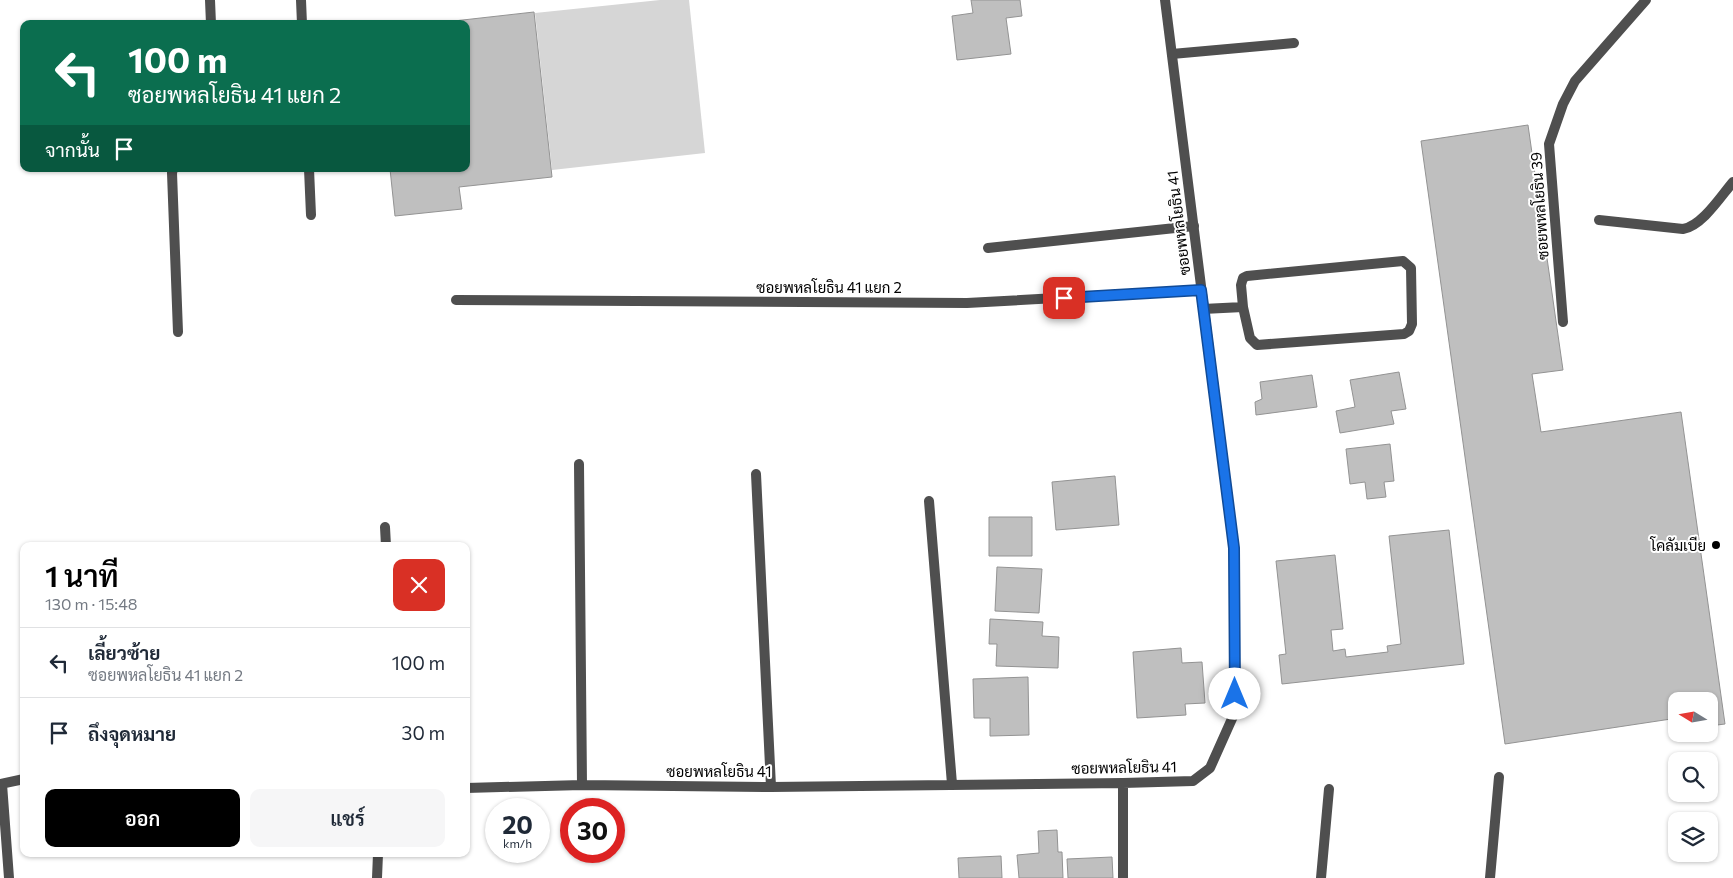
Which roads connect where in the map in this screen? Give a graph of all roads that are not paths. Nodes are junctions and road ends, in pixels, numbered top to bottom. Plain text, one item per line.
1 (210, 0) edge
2 (301, 0) edge
3 (1165, 0) edge
4 (1646, 0) edge
5 (211, 20) edge
6 (302, 20) edge
7 (1294, 43) dead end
8 (1172, 54) junction
9 (172, 172) edge
10 (308, 172) edge
11 (1733, 182) edge
12 (311, 215) dead end
13 (1599, 220) dead end
14 (1194, 226) junction
15 (988, 248) dead end
16 (1201, 290) junction
17 (456, 300) dead end
18 (1243, 307) junction
19 (1203, 309) junction
20 (1563, 322) dead end
21 (178, 332) dead end
22 (579, 464) dead end
23 (756, 474) dead end
24 (929, 501) dead end
25 (385, 527) dead end
26 (386, 542) edge
27 (1499, 777) dead end
28 (20, 780) edge
29 (1123, 783) junction
30 (1, 784) edge
31 (952, 784) junction
32 (582, 785) junction
33 (771, 787) junction
34 (470, 788) edge
35 (1329, 789) dead end
36 (378, 857) edge
37 (9, 878) edge
38 (377, 878) edge
39 (1123, 878) edge
40 (1321, 878) edge
41 (1490, 878) edge

1 - 5 street
2 - 6 street
3 - 8 street, ซอยพหลโยธิน 41
4 - 20 street, ซอยพหลโยธิน 39
7 - 8 street
8 - 14 street, ซอยพหลโยธิน 41
9 - 21 street
10 - 12 street
11 - 13 street
14 - 15 street
14 - 16 street, ซอยพหลโยธิน 41
16 - 17 street, ซอยพหลโยธิน 41 แยก 2
16 - 19 street, ซอยพหลโยธิน 41
18 - 18 street
18 - 19 street
19 - 29 street, ซอยพหลโยธิน 41
22 - 32 street
23 - 33 street
24 - 31 street
25 - 26 street
27 - 41 street
28 - 30 street
29 - 31 street, ซอยพหลโยธิน 41
29 - 39 street
30 - 37 street
31 - 33 street, ซอยพหลโยธิน 41
32 - 33 street, ซอยพหลโยธิน 41
32 - 34 street, ซอยพหลโยธิน 41
35 - 40 street
36 - 38 street

